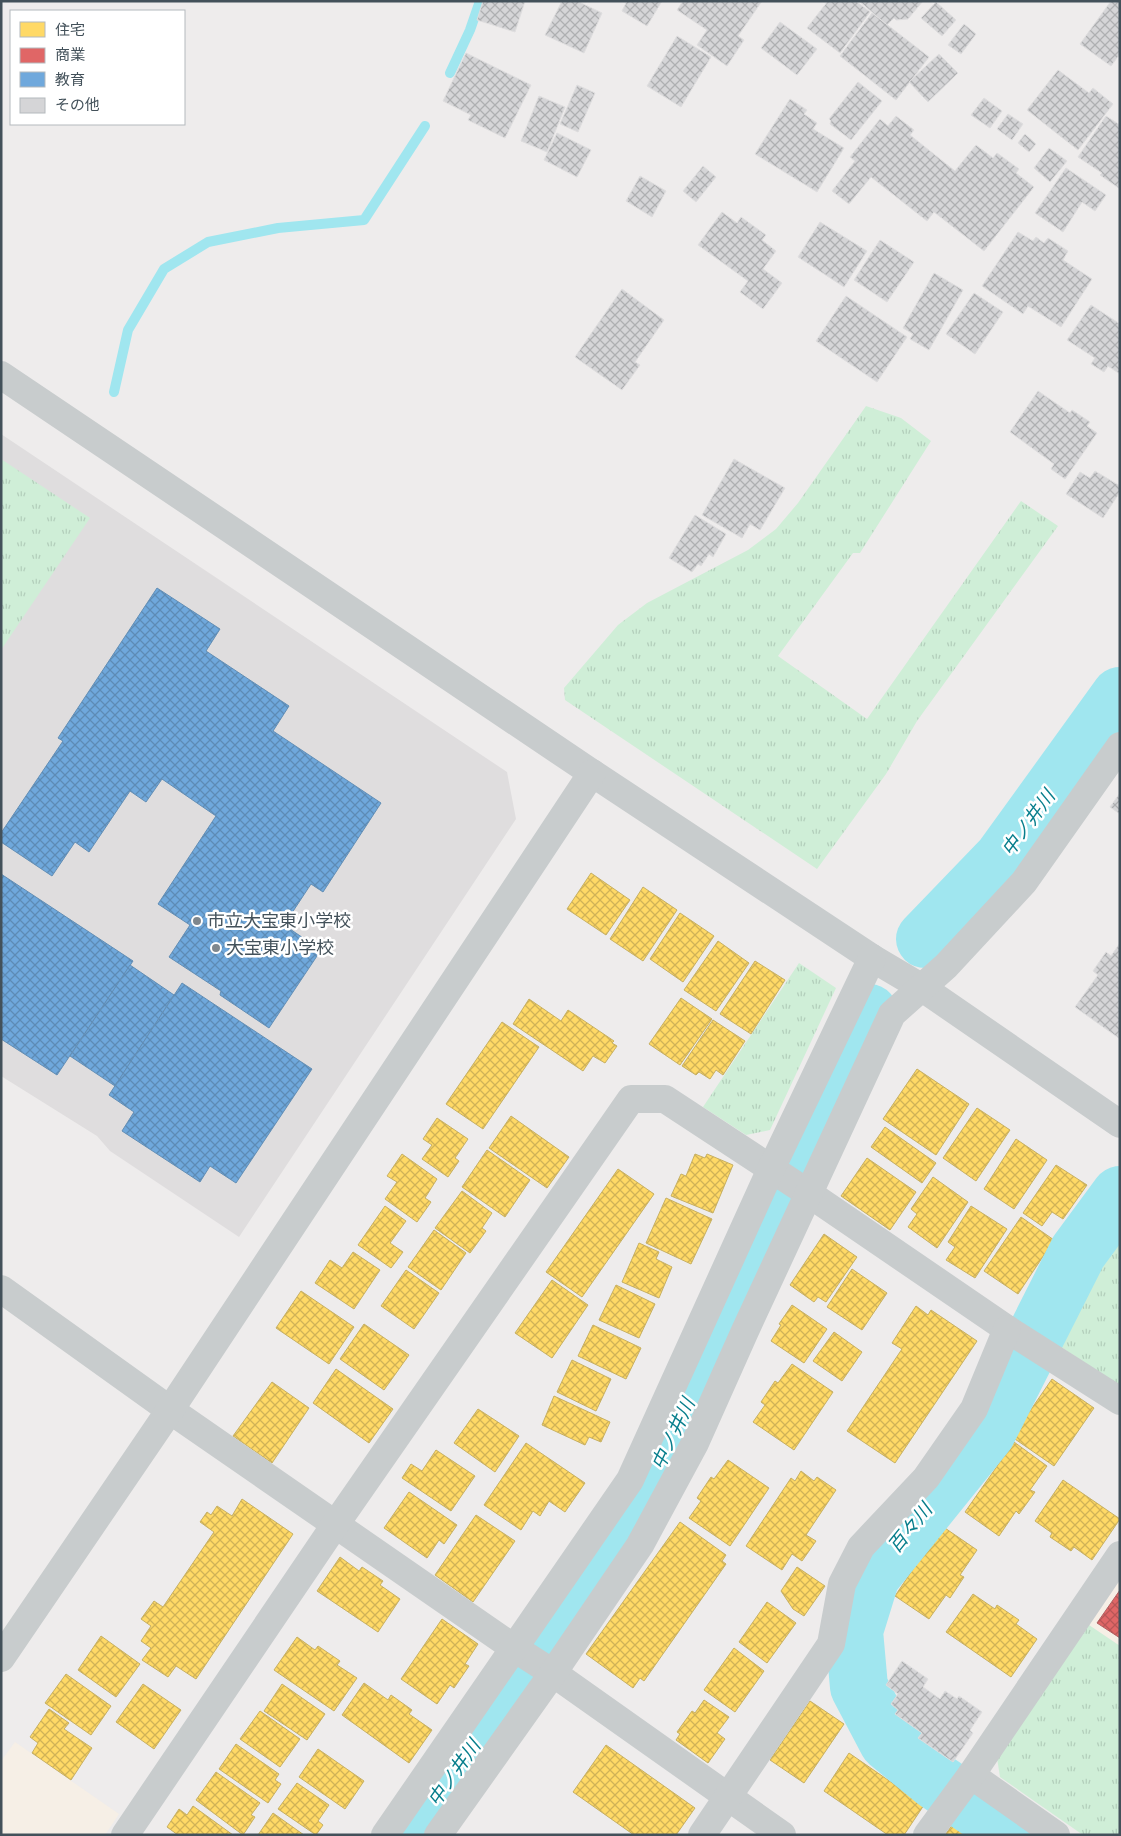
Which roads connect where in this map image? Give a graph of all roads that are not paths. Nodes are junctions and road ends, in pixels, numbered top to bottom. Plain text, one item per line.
1 (1, 375) edge
2 (1120, 746) edge
3 (592, 773) junction
4 (872, 958) junction
5 (921, 987) junction
6 (1120, 1124) edge
7 (771, 1169) junction
8 (808, 1193) junction
9 (1, 1289) edge
10 (1022, 1339) junction
11 (1120, 1401) edge
12 (170, 1410) junction
13 (335, 1525) junction
14 (1120, 1555) edge
15 (514, 1648) junction
16 (1, 1658) edge
17 (553, 1673) junction
18 (960, 1788) junction
19 (727, 1796) junction
20 (125, 1835) edge
21 (385, 1835) edge
22 (438, 1835) edge
23 (702, 1835) edge
24 (782, 1835) edge
25 (927, 1835) edge
26 (1056, 1835) edge

1 - 3 street
2 - 5 street
3 - 4 street
3 - 12 street
4 - 5 street
4 - 7 street
5 - 6 street
5 - 8 street
7 - 8 street
7 - 13 street
7 - 15 street
8 - 10 street
8 - 17 street
9 - 12 street
10 - 11 street
10 - 19 street
12 - 13 street
12 - 16 street
13 - 15 street
13 - 20 street
14 - 18 street
15 - 17 street
15 - 21 street
17 - 19 street
17 - 22 street
18 - 25 street
18 - 26 street
19 - 23 street
19 - 24 street

